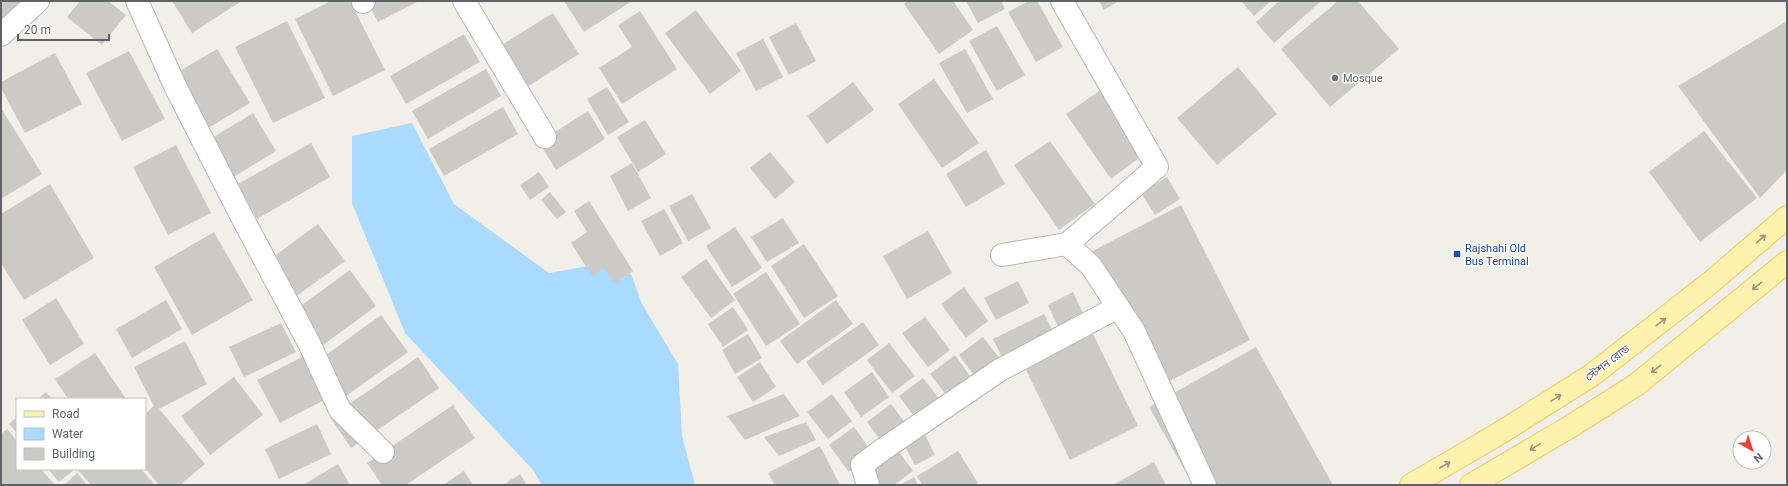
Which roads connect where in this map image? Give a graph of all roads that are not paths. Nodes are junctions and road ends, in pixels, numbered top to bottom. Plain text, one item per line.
1 (38, 1) edge
2 (137, 1) edge
3 (464, 1) edge
4 (1062, 1) edge
5 (1, 35) edge
6 (545, 137) dead end
7 (1787, 217) edge
8 (1067, 244) junction
9 (1002, 255) dead end
10 (1787, 262) edge
11 (1118, 307) junction
12 (383, 452) dead end
13 (868, 485) edge
14 (1205, 485) edge
15 (1411, 485) edge
16 (1471, 485) edge

1 - 5 street
2 - 12 street
3 - 6 street
4 - 8 street
15 -> 7 main road, স্টেশন রোড
8 - 9 street
8 - 11 street
10 -> 16 main road
11 - 13 street
11 - 14 street

